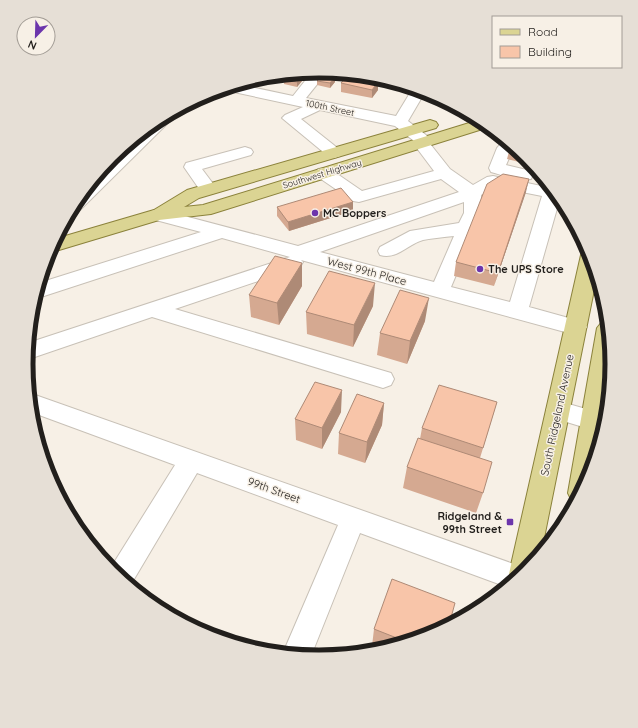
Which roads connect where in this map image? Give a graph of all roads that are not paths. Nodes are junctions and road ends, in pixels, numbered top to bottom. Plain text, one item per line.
1 (314, 78) edge
2 (242, 89) edge
3 (418, 96) edge
4 (296, 101) junction
5 (318, 105) junction
6 (463, 117) edge
7 (476, 124) edge
8 (414, 134) junction
9 (134, 146) edge
10 (505, 147) edge
11 (245, 152) dead end
12 (334, 152) junction
13 (125, 154) edge
14 (324, 173) junction
15 (444, 173) junction
16 (495, 175) junction
17 (535, 177) edge
18 (208, 189) junction
19 (547, 192) edge
20 (472, 193) junction
21 (553, 199) edge
22 (158, 215) junction
23 (466, 228) junction
24 (222, 232) junction
25 (60, 244) edge
26 (387, 251) dead end
27 (305, 254) junction
28 (588, 268) edge
29 (43, 289) edge
30 (440, 290) junction
31 (152, 310) junction
32 (518, 311) junction
33 (576, 327) junction
34 (34, 350) edge
35 (605, 361) edge
36 (383, 379) dead end
37 (35, 404) edge
38 (558, 410) junction
39 (599, 422) edge
40 (594, 440) edge
41 (191, 460) junction
42 (353, 519) junction
43 (526, 561) edge
44 (123, 572) edge
45 (511, 576) edge
46 (299, 649) edge

1 - 4 street
2 - 4 street, 100th Street
3 - 8 street
4 - 5 street, 100th Street
5 - 8 street, 100th Street
5 - 12 street
6 - 8 main road, Southwest Highway
7 - 8 main road, Southwest Highway
8 - 12 main road, Southwest Highway
8 - 14 main road, Southwest Highway
8 - 15 street
9 - 13 street
10 - 16 street
11 - 18 street
12 - 18 main road, Southwest Highway
14 - 15 street
14 - 22 main road, Southwest Highway
15 - 20 street
16 - 17 street
16 - 19 street
16 - 20 street
18 - 22 main road, Southwest Highway
20 - 23 street
20 - 27 street
21 - 32 street
22 - 24 street, West 99th Place
22 - 25 main road, Southwest Highway
23 - 26 street
23 - 30 street
24 - 27 street, West 99th Place
24 - 29 street
27 - 30 street, West 99th Place
27 - 31 street
28 - 33 main road, South Ridgeland Avenue
30 - 32 street, West 99th Place
31 - 34 street
31 - 36 street
32 - 33 street, West 99th Place
33 - 38 main road, South Ridgeland Avenue
35 - 39 main road
37 - 41 street, 99th Street
38 - 39 street
38 - 43 main road, South Ridgeland Avenue
39 - 40 main road
41 - 42 street, 99th Street
41 - 44 street
42 - 45 street, 99th Street
42 - 46 street

